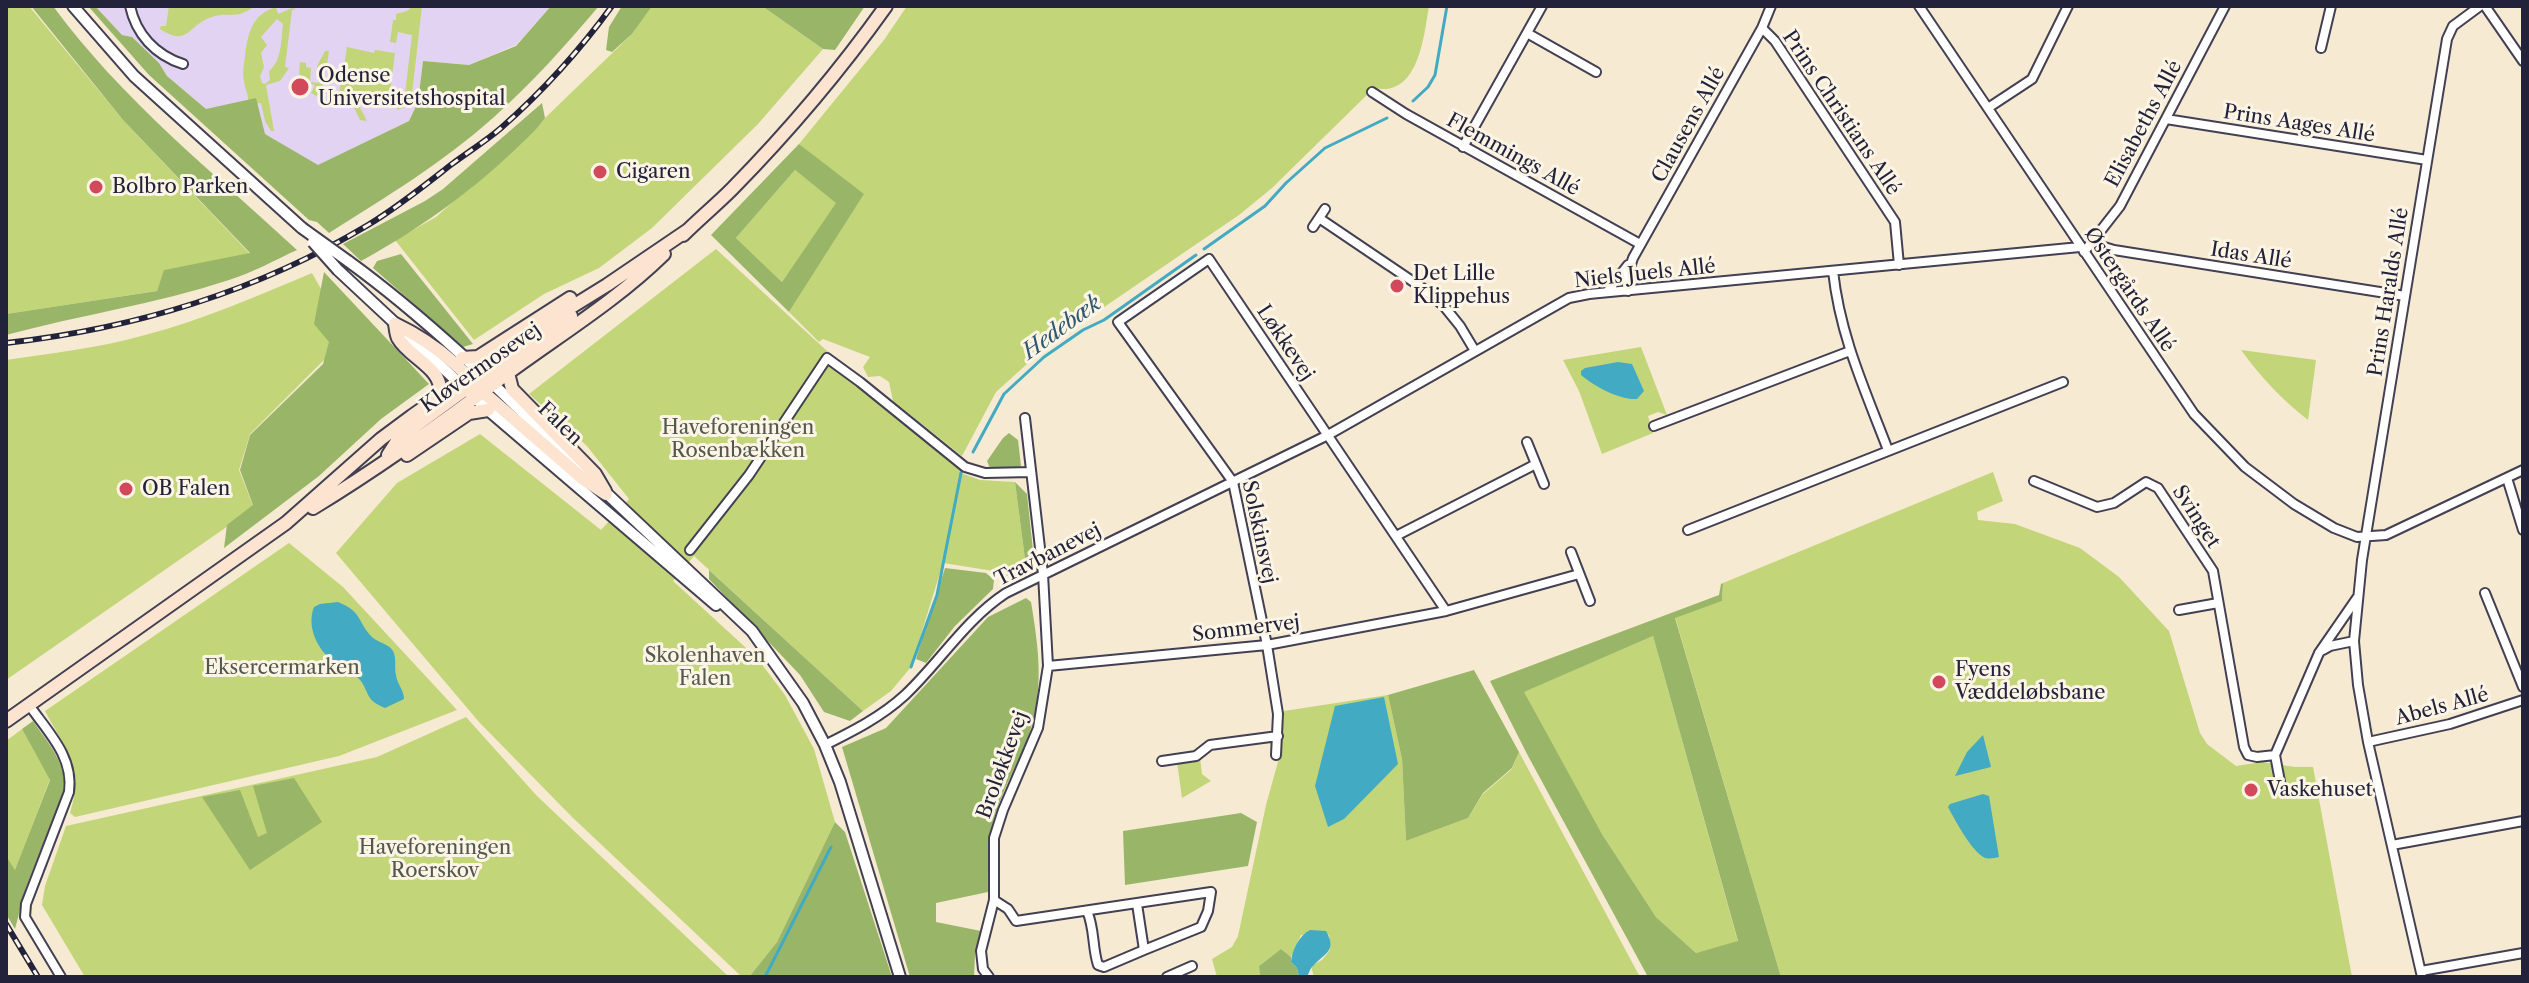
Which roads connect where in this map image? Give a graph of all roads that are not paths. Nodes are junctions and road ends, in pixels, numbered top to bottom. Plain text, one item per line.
1 (73, 6) edge
2 (130, 6) edge
3 (886, 6) edge
4 (1542, 6) edge
5 (1771, 6) edge
6 (1919, 6) edge
7 (2068, 6) edge
8 (2225, 6) edge
9 (2331, 6) edge
10 (2482, 6) edge
11 (1762, 28) junction
12 (1527, 33) junction
13 (2321, 48) dead end
14 (2523, 61) edge
15 (183, 64) dead end
16 (1596, 72) dead end
17 (1372, 92) dead end
18 (1988, 108) junction
19 (2166, 119) junction
20 (1463, 147) junction
21 (2427, 160) junction
22 (1325, 209) dead end
23 (1319, 218) junction
24 (1313, 227) dead end
25 (302, 228) junction
26 (688, 230) junction
27 (2096, 240) junction
28 (1640, 244) junction
29 (2082, 250) junction
30 (1633, 258) junction
31 (1899, 265) junction
32 (1833, 271) junction
33 (607, 285) junction
34 (1628, 291) junction
35 (1607, 292) junction
36 (2405, 296) junction
37 (1118, 322) joint
38 (395, 324) junction
39 (1475, 351) junction
40 (1850, 351) junction
41 (462, 358) junction
42 (508, 373) junction
43 (2063, 382) dead end
44 (476, 384) junction
45 (440, 395) junction
46 (488, 410) junction
47 (1025, 418) dead end
48 (1654, 426) dead end
49 (1328, 435) junction
50 (1527, 442) dead end
51 (1888, 450) junction
52 (384, 461) junction
53 (1536, 464) junction
54 (2523, 470) edge
55 (1031, 472) junction
56 (2507, 478) junction
57 (2034, 481) dead end
58 (1233, 482) junction
59 (1544, 484) dead end
60 (606, 494) junction
61 (286, 523) junction
62 (1688, 530) dead end
63 (2523, 530) edge
64 (1396, 536) junction
65 (2366, 536) junction
66 (690, 550) dead end
67 (1571, 552) dead end
68 (1043, 574) junction
69 (1579, 574) junction
70 (2485, 593) dead end
71 (2357, 597) junction
72 (1590, 601) dead end
73 (2218, 603) junction
74 (2179, 610) dead end
75 (1446, 611) junction
76 (2354, 641) junction
77 (1267, 645) junction
78 (2319, 653) junction
79 (775, 664) junction
80 (1048, 666) junction
81 (2523, 687) edge
82 (2523, 700) edge
83 (29, 705) junction
84 (6, 721) edge
85 (1278, 736) junction
86 (2368, 742) junction
87 (825, 745) junction
88 (1276, 755) dead end
89 (2275, 755) junction
90 (1162, 761) dead end
91 (2282, 792) dead end
92 (2523, 821) edge
93 (2392, 845) junction
94 (994, 900) junction
95 (1137, 904) junction
96 (1087, 911) junction
97 (1144, 950) junction
98 (2523, 953) edge
99 (1192, 966) dead end
100 (2421, 974) edge
101 (61, 977) edge
102 (900, 977) edge
103 (989, 977) edge
104 (1167, 977) edge

1 - 25 street, Falen
2 - 15 street
3 - 26 main road, Kløvermosevej
4 - 12 street
5 - 11 street, Clausens Allé
6 - 18 street, Østergårds Allé
7 - 18 street
8 - 19 street, Elisabeths Allé
9 - 13 street
10 - 14 street
10 - 21 street, Prins Haralds Allé
11 - 28 street, Clausens Allé
11 - 31 street, Prins Christians Allé
12 - 16 street
12 - 20 street
17 - 20 street, Flemmings Allé
18 - 29 street, Østergårds Allé
19 - 21 street, Prins Aages Allé
19 - 27 street, Elisabeths Allé
20 - 28 street, Flemmings Allé
21 - 36 street, Prins Haralds Allé
22 - 23 street
23 - 24 street
23 - 39 street
25 - 38 street, Falen, bridge
25 - 41 street, Falen, bridge
26 - 33 main road, Kløvermosevej
26 - 42 main road, Kløvermosevej
27 - 29 street, Elisabeths Allé
27 - 36 street, Idas Allé
28 - 30 street, Clausens Allé
29 - 31 street, Niels Juels Allé
29 - 65 street, Østergårds Allé
30 - 34 street, Clausens Allé
30 - 35 street, Clausens Allé
31 - 32 street, Niels Juels Allé
32 - 34 street, Niels Juels Allé
32 - 40 street
33 - 41 main road
33 - 44 main road, Kløvermosevej
34 - 35 street, Niels Juels Allé
35 - 39 street, Niels Juels Allé
36 - 65 street, Prins Haralds Allé
37 - 49 street, Løkkevej
37 - 58 street, Solskinsvej
38 - 44 main road
38 - 45 main road
39 - 49 street, Niels Juels Allé
40 - 48 street
40 - 51 street
41 - 44 street, Falen
42 - 44 main road, Kløvermosevej
42 - 60 main road
43 - 51 street
44 - 45 main road, Kløvermosevej
44 - 46 street, Falen
44 - 52 main road, Kløvermosevej
44 - 60 main road
45 - 61 main road, Kløvermosevej
46 - 52 main road
46 - 79 street, Falen
47 - 55 street, Broløkkevej
49 - 58 street, Niels Juels Allé
49 - 64 street, Løkkevej
50 - 53 street
51 - 62 street
52 - 61 main road, Kløvermosevej
53 - 59 street
53 - 64 street
54 - 56 street
55 - 66 street
55 - 68 street, Broløkkevej
56 - 63 street
56 - 65 street
57 - 73 street, Svinget
58 - 68 street, Travbanevej
58 - 77 street, Solskinsvej
60 - 79 street, Falen
61 - 83 main road, Kløvermosevej
64 - 75 street, Løkkevej
65 - 71 street, Prins Haralds Allé
67 - 69 street
68 - 80 street, Broløkkevej
68 - 87 street, Travbanevej
69 - 72 street
69 - 75 street
70 - 81 street
71 - 76 street, Prins Haralds Allé
71 - 78 street, Prins Haralds Allé
73 - 74 street
73 - 89 street, Svinget
75 - 77 street, Sommervej
76 - 78 street
76 - 86 street, Prins Haralds Allé
77 - 80 street, Sommervej
77 - 85 street, Solskinsvej
78 - 89 street, Prins Haralds Allé
79 - 87 street, Falen
80 - 94 street, Broløkkevej
82 - 86 street, Abels Allé
83 - 84 main road, Kløvermosevej
83 - 101 street
85 - 88 street, Solskinsvej
85 - 90 street
86 - 93 street, Prins Haralds Allé
87 - 102 street, Falen
89 - 91 street
92 - 93 street
93 - 100 street, Prins Haralds Allé
94 - 96 street
94 - 103 street, Broløkkevej
95 - 96 street
95 - 97 street
95 - 97 street
96 - 97 street
98 - 100 street, Prins Haralds Allé
99 - 104 street

